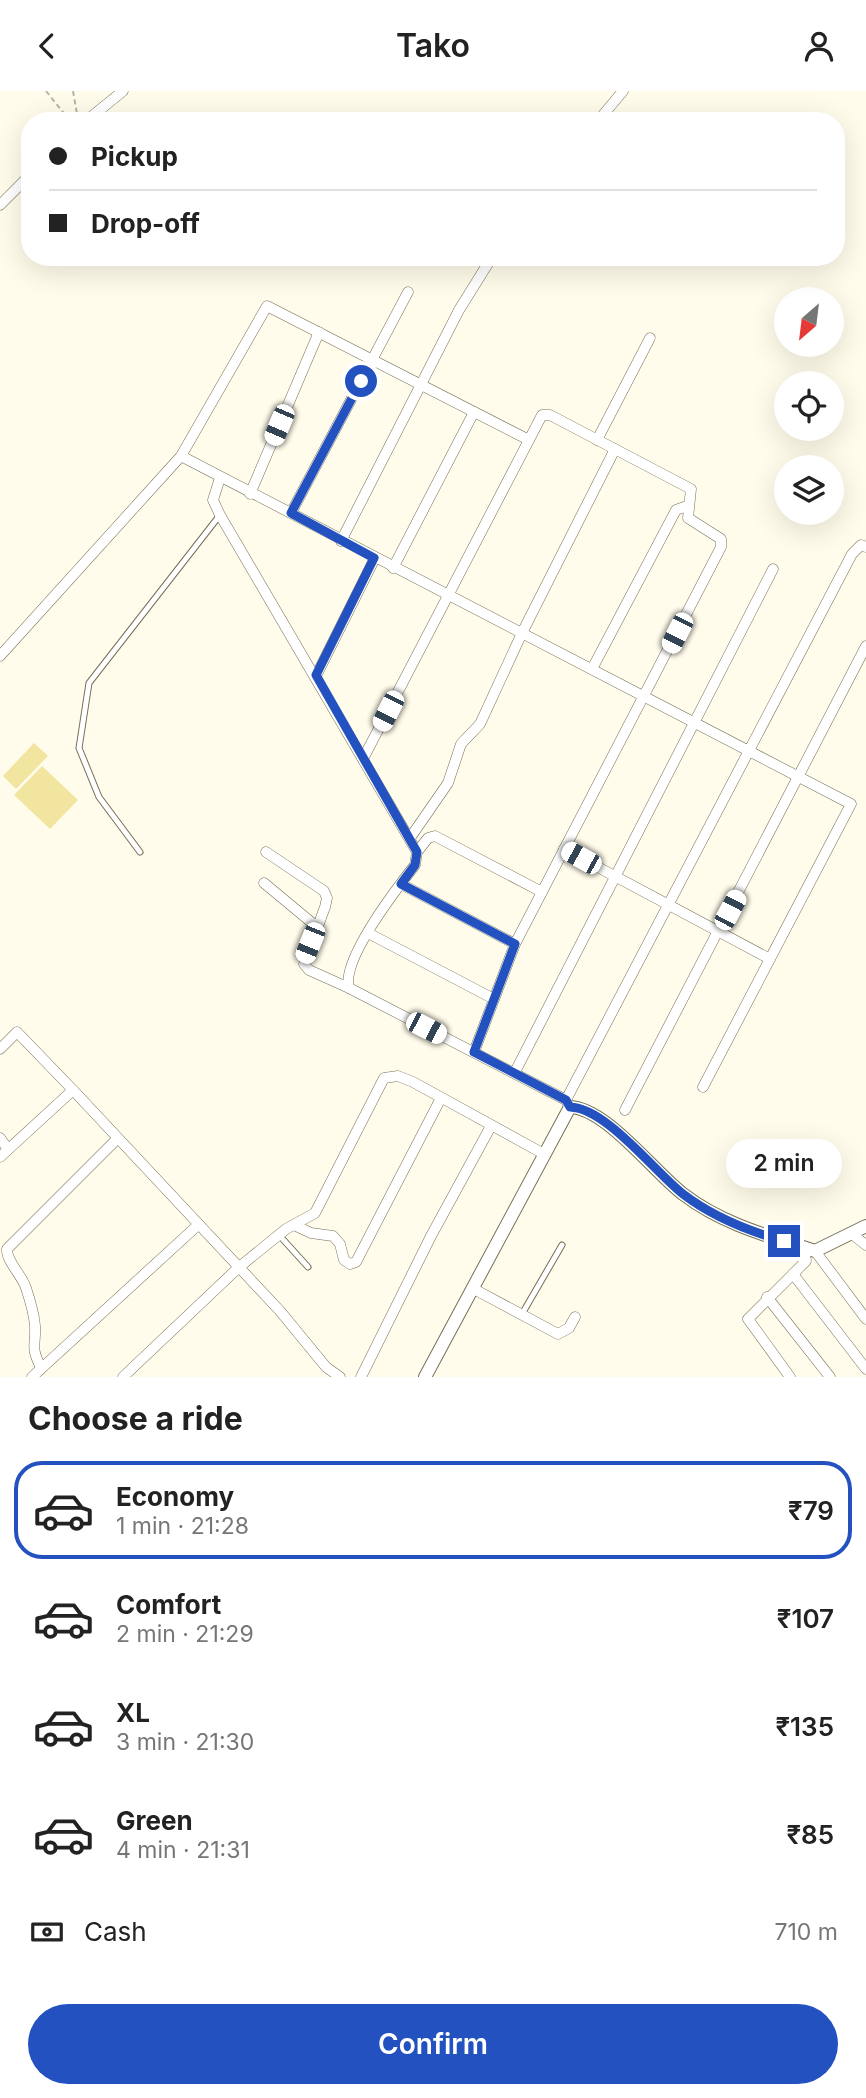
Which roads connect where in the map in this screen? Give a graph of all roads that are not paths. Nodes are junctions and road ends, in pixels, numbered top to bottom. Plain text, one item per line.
1 (123, 91) edge
2 (623, 91) edge
3 (97, 112) edge
4 (606, 112) edge
5 (21, 184) edge
6 (0, 205) edge
7 (486, 266) edge
8 (408, 292) dead end
9 (319, 332) junction
10 (650, 338) dead end
11 (372, 359) junction
12 (421, 385) junction
13 (474, 412) junction
14 (529, 440) junction
15 (597, 440) junction
16 (615, 449) junction
17 (181, 456) junction
18 (220, 478) junction
19 (250, 494) junction
20 (687, 506) junction
21 (291, 513) junction
22 (220, 515) junction
23 (341, 541) junction
24 (866, 547) edge
25 (374, 558) junction
26 (393, 568) junction
27 (773, 569) dead end
28 (447, 596) junction
29 (522, 633) junction
30 (866, 646) edge
31 (0, 656) edge
32 (592, 669) junction
33 (316, 675) junction
34 (644, 697) junction
35 (696, 723) junction
36 (748, 750) junction
37 (364, 757) junction
38 (800, 777) junction
39 (410, 838) junction
40 (564, 849) junction
41 (140, 852) dead end
42 (266, 852) dead end
43 (417, 852) junction
44 (615, 877) junction
45 (264, 883) dead end
46 (401, 884) junction
47 (542, 892) junction
48 (667, 905) junction
49 (317, 927) junction
50 (719, 932) junction
51 (368, 933) junction
52 (515, 944) junction
53 (770, 959) junction
54 (349, 988) junction
55 (492, 998) junction
56 (0, 1049) edge
57 (474, 1052) junction
58 (514, 1072) junction
59 (703, 1087) dead end
60 (73, 1090) junction
61 (441, 1098) junction
62 (568, 1104) junction
63 (625, 1110) dead end
64 (491, 1126) junction
65 (0, 1138) edge
66 (117, 1139) junction
67 (8, 1149) junction
68 (544, 1154) junction
69 (0, 1157) edge
70 (294, 1225) junction
71 (198, 1226) junction
72 (866, 1226) edge
73 (852, 1234) junction
74 (279, 1235) junction
75 (562, 1245) dead end
76 (866, 1245) edge
77 (810, 1249) junction
78 (308, 1267) dead end
79 (238, 1268) junction
80 (793, 1274) junction
81 (472, 1288) junction
82 (767, 1297) junction
83 (522, 1314) junction
84 (575, 1317) dead end
85 (866, 1319) edge
86 (41, 1368) junction
87 (866, 1369) edge
88 (32, 1377) edge
89 (123, 1377) edge
90 (340, 1377) edge
91 (361, 1377) edge
92 (425, 1377) edge
93 (790, 1377) edge
94 (830, 1377) edge

1 - 3 street
2 - 4 street
5 - 6 street
7 - 12 street
8 - 11 street
9 - 11 street
9 - 17 street
9 - 19 street
10 - 15 street
11 - 12 street
11 - 21 street
12 - 13 street
12 - 23 street
13 - 14 street
13 - 26 street
14 - 15 street
14 - 28 street
15 - 16 street
16 - 20 street
16 - 29 street
17 - 18 street
17 - 31 street
18 - 19 street
18 - 22 street
19 - 21 street
20 - 32 street
20 - 34 street
21 - 23 street
22 - 33 street
22 - 41 lane
23 - 25 street
24 - 36 street
25 - 26 street
25 - 33 street
26 - 28 street
27 - 35 street
28 - 29 street
28 - 37 street
29 - 32 street
29 - 39 street
30 - 38 street
32 - 34 street
33 - 37 street
34 - 35 street
34 - 40 street
35 - 36 street
35 - 44 street
36 - 38 street
36 - 48 street
37 - 39 street
38 - 50 street
38 - 53 street
39 - 43 street
40 - 44 street
40 - 47 street
42 - 49 street
43 - 46 street
43 - 47 street
44 - 48 street
44 - 58 street
45 - 49 street
46 - 51 street
46 - 52 street
47 - 52 street
48 - 50 street
48 - 62 street
49 - 54 street
50 - 53 street
50 - 63 street
51 - 54 street
51 - 55 street
52 - 55 street
53 - 59 street
54 - 57 street
55 - 57 street
56 - 60 street
57 - 58 street
58 - 62 street
60 - 66 street
60 - 67 street
61 - 64 street
61 - 70 street
61 - 70 street
62 - 68 street
62 - 77 street
64 - 68 street
64 - 91 street
65 - 67 street
66 - 71 street
66 - 86 street
67 - 69 street
68 - 81 street
70 - 74 street
71 - 79 street
71 - 86 street
72 - 73 street
73 - 76 street
73 - 77 street
74 - 78 lane
74 - 79 street
75 - 83 lane
77 - 80 street
77 - 85 street
79 - 89 street
79 - 90 street
80 - 82 street
80 - 87 street
81 - 83 street
81 - 92 street
82 - 93 street
82 - 94 street
83 - 84 street
86 - 88 street

